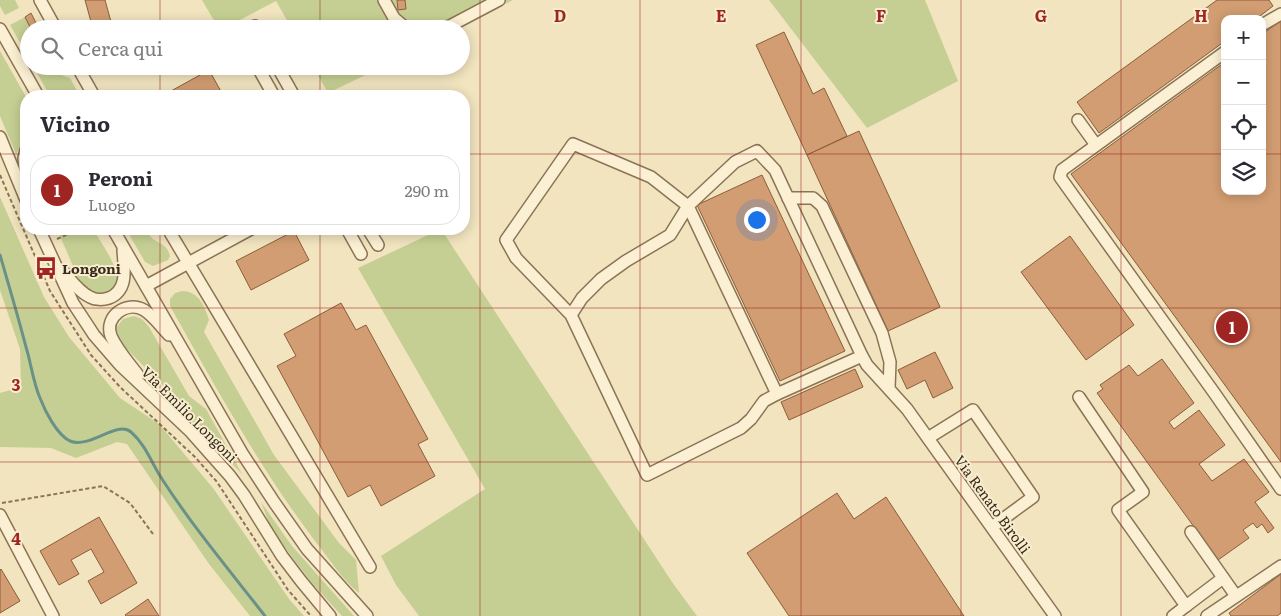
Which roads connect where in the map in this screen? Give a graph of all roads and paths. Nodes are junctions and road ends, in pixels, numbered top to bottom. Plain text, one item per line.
1 (40, 0) edge
2 (384, 0) edge
3 (499, 0) edge
4 (1281, 14) edge
5 (51, 20) edge
6 (396, 20) edge
7 (461, 20) edge
8 (1266, 23) edge
9 (0, 29) edge
10 (1221, 55) edge
11 (20, 64) edge
12 (26, 75) edge
13 (82, 75) edge
14 (262, 75) edge
15 (282, 75) edge
16 (35, 90) edge
17 (91, 90) edge
18 (271, 90) edge
19 (291, 90) edge
20 (1078, 120) dead end
21 (0, 138) edge
22 (1096, 145) junction
23 (20, 186) edge
24 (788, 198) junction
25 (688, 206) junction
26 (42, 235) edge
27 (116, 235) edge
28 (171, 235) edge
29 (240, 235) edge
30 (350, 235) edge
31 (372, 235) edge
32 (122, 245) junction
33 (378, 245) dead end
34 (361, 254) dead end
35 (54, 262) junction
36 (187, 263) junction
37 (146, 286) junction
38 (571, 315) junction
39 (184, 351) junction
40 (862, 356) junction
41 (889, 388) junction
42 (777, 394) junction
43 (1079, 397) dead end
44 (162, 406) junction
45 (928, 438) junction
46 (1281, 489) edge
47 (0, 504) edge
48 (0, 515) edge
49 (992, 527) junction
50 (1191, 532) dead end
51 (153, 534) dead end
52 (1281, 566) edge
53 (370, 567) dead end
54 (1223, 578) junction
55 (1236, 596) junction
56 (1186, 606) junction
57 (53, 616) edge
58 (330, 616) edge
59 (367, 616) edge
60 (1055, 616) edge
61 (1173, 616) edge
62 (1207, 616) edge

1 - 5 street
2 - 6 street
3 - 7 street
4 - 8 street
9 - 11 street
10 - 22 street
12 - 16 street
13 - 17 street
14 - 18 street
15 - 19 street
20 - 22 street
21 - 23 street
22 - 46 street
24 - 25 street, Via Renato Birolli
24 - 40 street, Via Renato Birolli
24 - 41 street
25 - 38 street
25 - 38 street
25 - 42 street
26 - 35 street, Via Emilio Longoni
27 - 32 street, Via Emilio Longoni
28 - 36 street
29 - 36 street
30 - 34 street
31 - 33 street
32 - 35 street
32 - 37 street, Via Emilio Longoni
35 - 44 street, Via Emilio Longoni
36 - 37 street
36 - 53 street
37 - 39 street, Via Emilio Longoni
38 - 42 street
39 - 44 street
39 - 59 street, Via Emilio Longoni
40 - 41 street, Via Renato Birolli
40 - 42 street
41 - 45 street, Via Renato Birolli
43 - 56 street
44 - 58 street, Via Emilio Longoni
45 - 49 street, Via Renato Birolli
45 - 49 street
47 - 51 path
48 - 57 street
49 - 60 street, Via Renato Birolli
50 - 54 street
52 - 55 street
54 - 55 street
54 - 56 street
55 - 62 street
56 - 61 street

